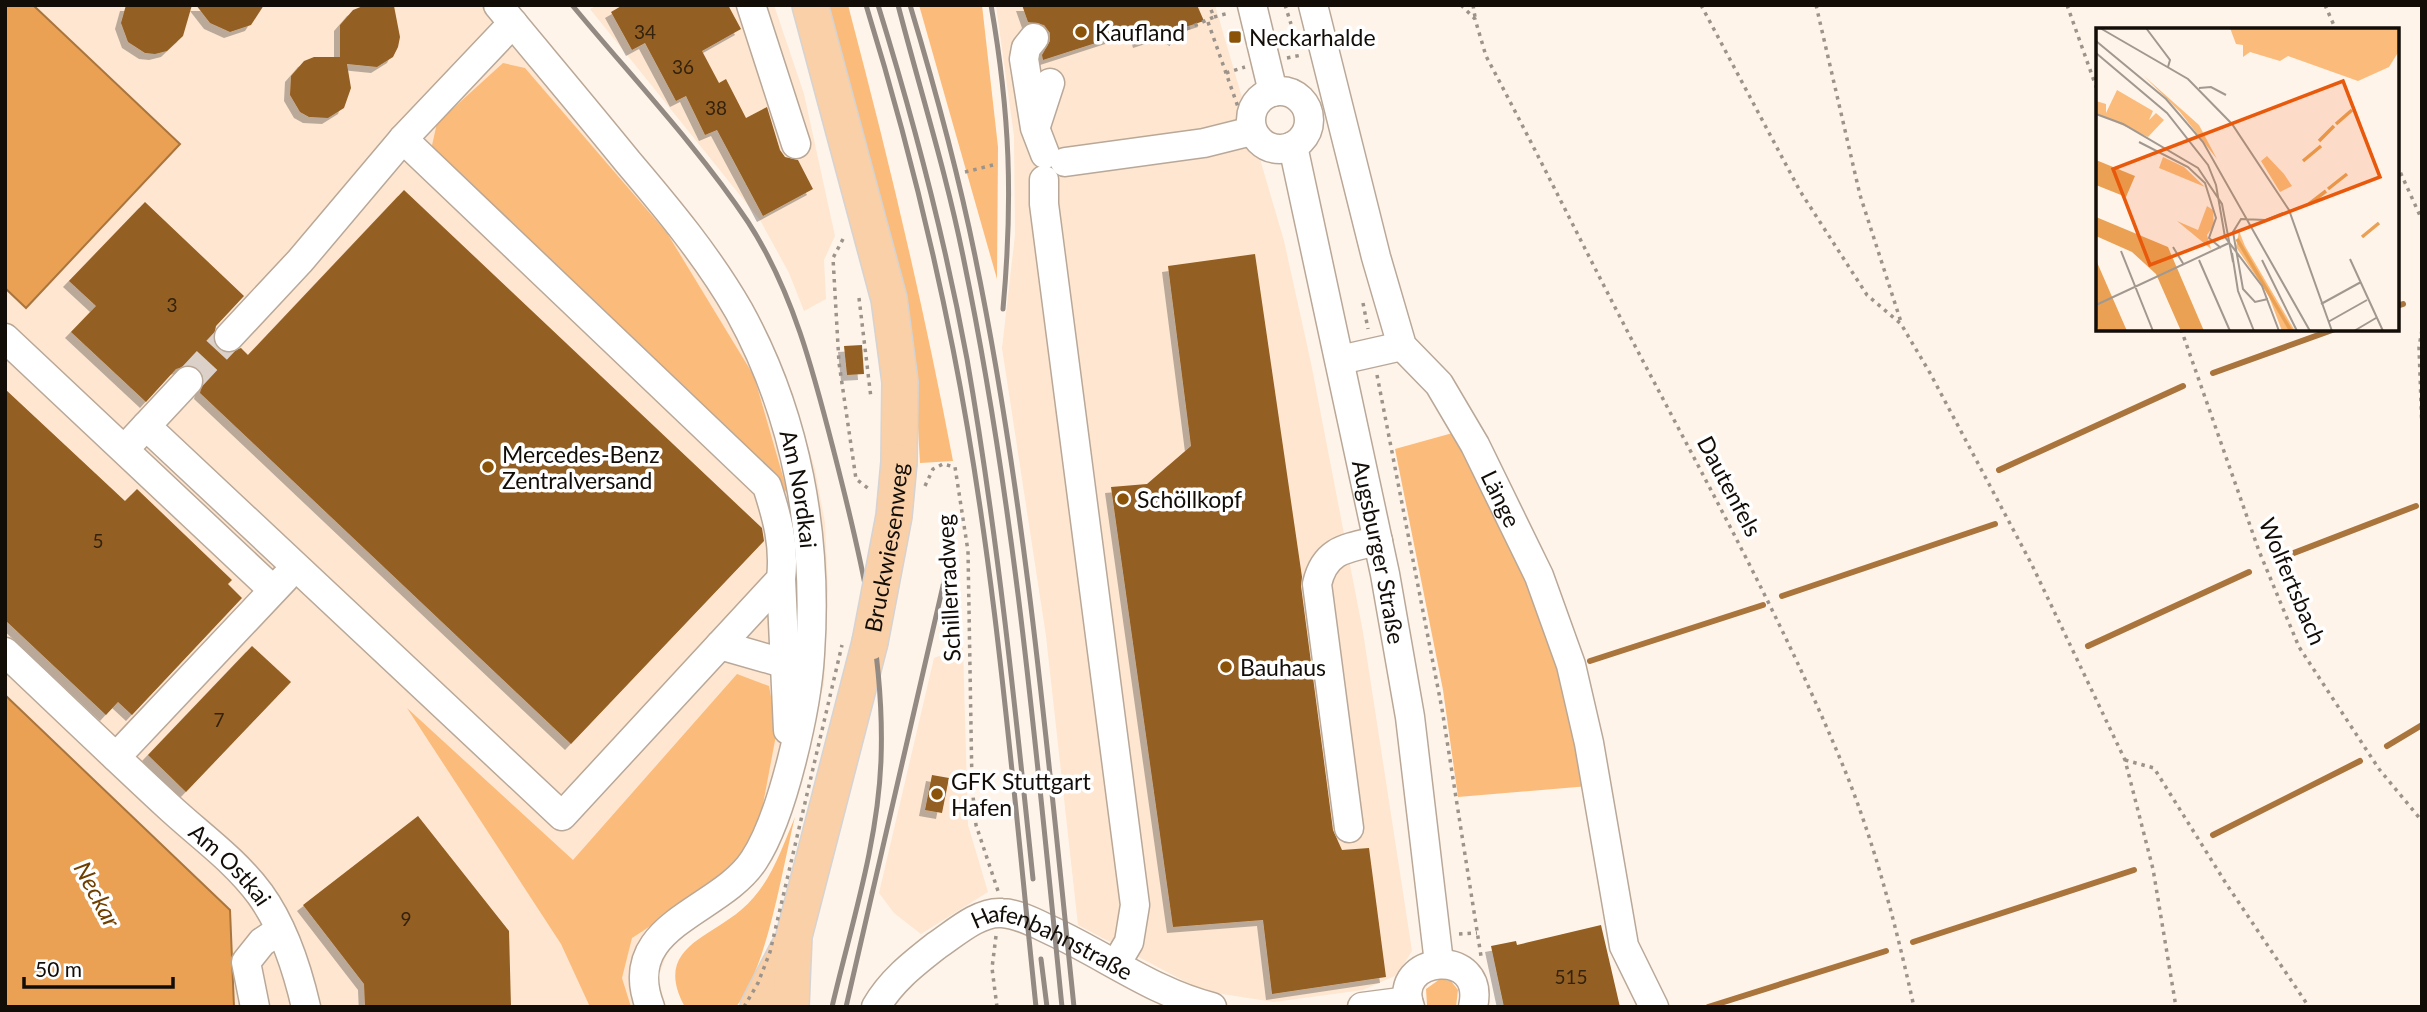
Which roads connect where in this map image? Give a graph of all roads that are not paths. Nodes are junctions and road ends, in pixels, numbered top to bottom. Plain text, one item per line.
1 (751, 5) edge
2 (810, 5) edge
3 (1314, 5) edge
4 (1240, 9) edge
5 (505, 14) edge
6 (1034, 38) dead end
7 (1050, 83) dead end
8 (1273, 92) junction
9 (1252, 131) junction
10 (403, 139) junction
11 (796, 144) dead end
12 (1293, 146) junction
13 (1047, 156) junction
14 (229, 337) tunnel mouth
15 (5, 338) edge
16 (1402, 346) junction
17 (1340, 360) junction
18 (188, 381) tunnel mouth
19 (146, 426) junction
20 (124, 449) junction
21 (1378, 541) junction
22 (296, 566) junction
23 (781, 579) junction
24 (273, 590) junction
25 (720, 645) junction
26 (5, 652) edge
27 (783, 663) junction
28 (116, 757) junction
29 (787, 769) junction
30 (1349, 828) dead end
31 (280, 930) junction
32 (794, 936) junction
33 (1439, 963) junction
34 (1116, 964) junction
35 (1409, 1004) edge
36 (254, 1007) edge
37 (306, 1007) edge
38 (650, 1007) edge
39 (758, 1007) edge
40 (791, 1007) edge
41 (876, 1007) edge
42 (1212, 1007) edge
43 (1362, 1007) edge
44 (1473, 1007) edge
45 (1654, 1007) edge

1 - 11 street
2 - 32 main road, Bruckwiesenweg, bridge
3 - 16 street, Länge
4 - 8 street
5 - 10 street
5 - 29 street, Am Nordkai
6 - 13 street
7 - 13 street
8 - 9 street
8 - 12 street
9 - 12 street
9 - 13 street
10 - 14 street
10 - 23 street
12 - 17 street, Augsburger Straße
13 - 34 street
15 - 20 street
16 - 17 street
16 - 45 street, Länge
17 - 21 street, Augsburger Straße
18 - 19 street
19 - 20 street
19 - 22 street
20 - 24 street
21 - 30 street
21 - 33 street, Augsburger Straße
22 - 24 street
22 - 25 street
23 - 25 street
23 - 27 street
24 - 28 street
25 - 27 street
26 - 28 street, Am Ostkai
27 - 29 street
28 - 31 street, Am Ostkai
29 - 38 street, Am Nordkai
31 - 36 street, Am Ostkai
31 - 37 street, Am Ostkai
32 - 39 main road
32 - 40 main road, Bruckwiesenweg
33 - 35 street
33 - 44 street
34 - 41 street, Hafenbahnstraße
34 - 42 street, Hafenbahnstraße
35 - 43 street

